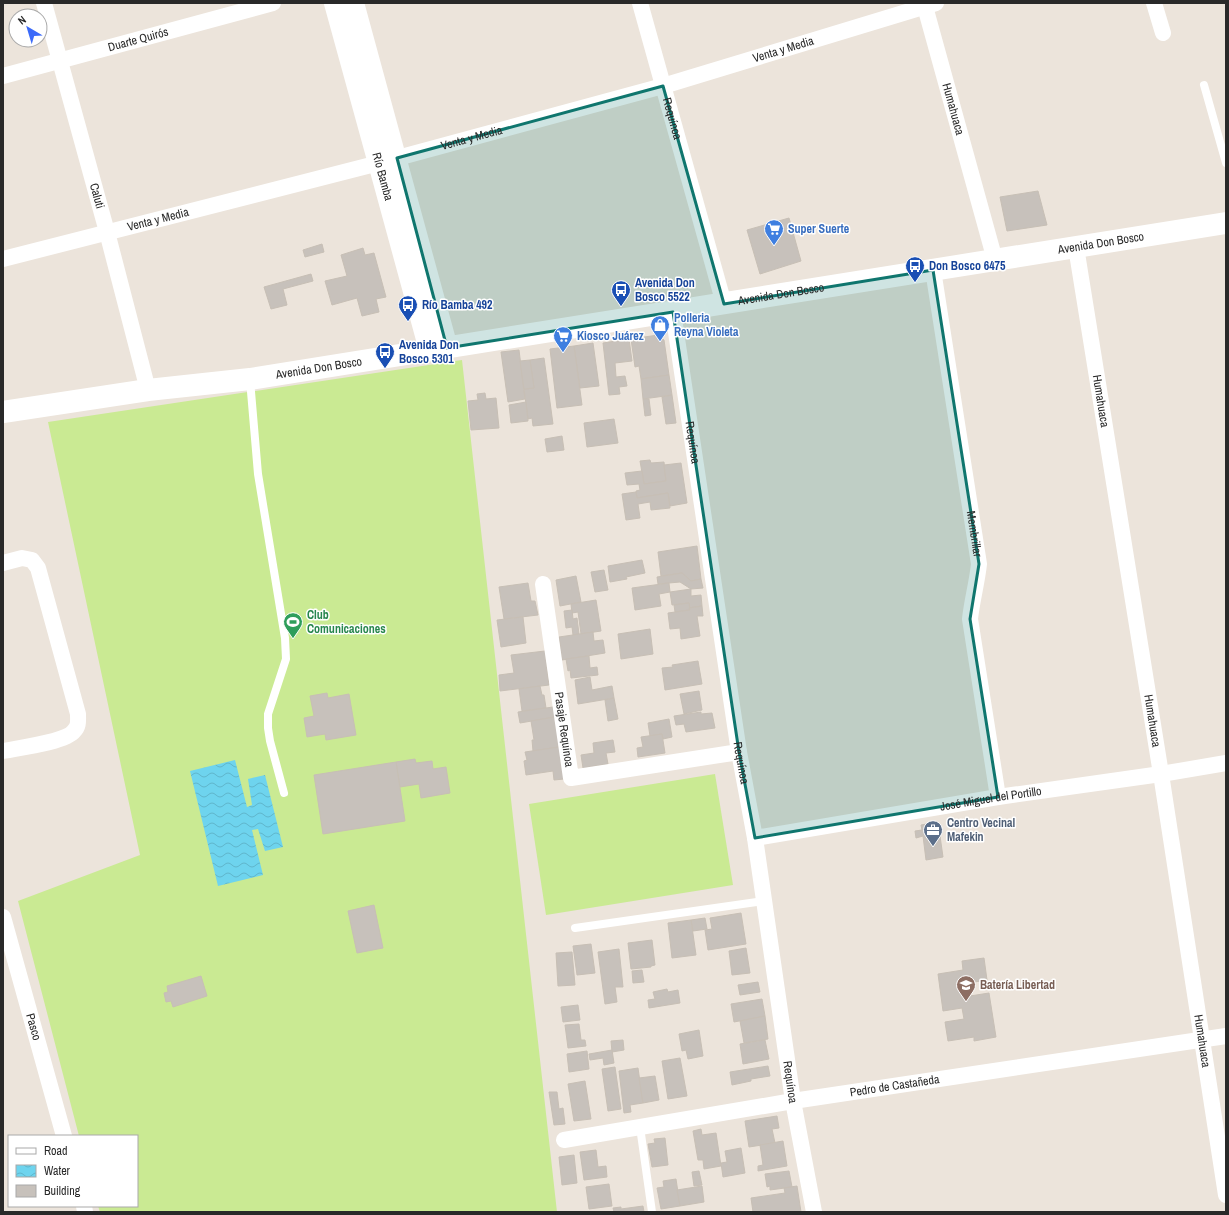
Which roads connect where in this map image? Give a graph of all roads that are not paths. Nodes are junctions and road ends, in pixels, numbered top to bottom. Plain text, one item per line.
1 (44, 3) edge
2 (273, 3) edge
3 (335, 3) edge
4 (353, 3) edge
5 (640, 3) edge
6 (1154, 3) edge
7 (929, 4) edge
8 (1163, 33) dead end
9 (59, 60) junction
10 (3, 76) edge
11 (1204, 85) dead end
12 (663, 86) junction
13 (388, 161) junction
14 (1226, 162) edge
15 (1226, 223) edge
16 (107, 232) junction
17 (1076, 247) junction
18 (3, 259) edge
19 (995, 260) junction
20 (933, 270) junction
21 (724, 304) junction
22 (673, 312) junction
23 (438, 349) junction
24 (250, 379) junction
25 (148, 390) junction
26 (3, 412) edge
27 (3, 563) edge
28 (543, 584) dead end
29 (3, 751) edge
30 (739, 752) junction
31 (1226, 763) edge
32 (1161, 774) junction
33 (284, 793) dead end
34 (998, 797) junction
35 (755, 838) junction
36 (764, 901) junction
37 (3, 917) edge
38 (575, 928) dead end
39 (1226, 1036) edge
40 (1202, 1040) junction
41 (794, 1100) junction
42 (640, 1127) junction
43 (64, 1135) edge
44 (564, 1140) dead end
45 (1226, 1195) edge
46 (652, 1212) edge
47 (814, 1212) edge

1 - 9 street, Caluti
2 - 9 street, Duarte Quirós
3 - 13 main road, Río Bamba
4 - 13 main road, Río Bamba
5 - 12 street, Requínoa
6 - 8 street
7 - 12 street, Venta y Media
7 - 19 street, Humahuaca
9 - 10 street, Duarte Quirós
9 - 16 street, Caluti
11 - 14 lane
12 - 13 street, Venta y Media
12 - 21 street, Requínoa
13 - 16 street, Venta y Media
13 - 23 main road, Río Bamba
15 - 17 main road, Avenida Don Bosco
16 - 18 street, Venta y Media
16 - 25 street, Caluti
17 - 19 main road, Avenida Don Bosco
17 - 32 street, Humahuaca
19 - 20 main road, Avenida Don Bosco
20 - 21 main road, Avenida Don Bosco
20 - 34 street, Membrillar
21 - 22 main road, Avenida Don Bosco
22 - 23 main road, Avenida Don Bosco
22 - 30 street, Requínoa
23 - 24 main road, Avenida Don Bosco
24 - 25 main road, Avenida Don Bosco
24 - 33 lane
25 - 26 main road, Avenida Don Bosco
27 - 29 street
28 - 30 street, Pasaje Requínoa
30 - 35 street, Requínoa
31 - 32 street, José Miguel del Portillo
32 - 34 street, José Miguel del Portillo
32 - 40 street, Humahuaca
34 - 35 street, José Miguel del Portillo
35 - 36 street, Requínoa
36 - 38 lane
36 - 41 street, Requínoa
37 - 43 street, Pasco
39 - 40 street, Pedro de Castañeda
40 - 41 street, Pedro de Castañeda
40 - 45 street, Humahuaca
41 - 42 street, Pedro de Castañeda
41 - 47 street, Requínoa
42 - 44 street, Pedro de Castañeda
42 - 46 lane

